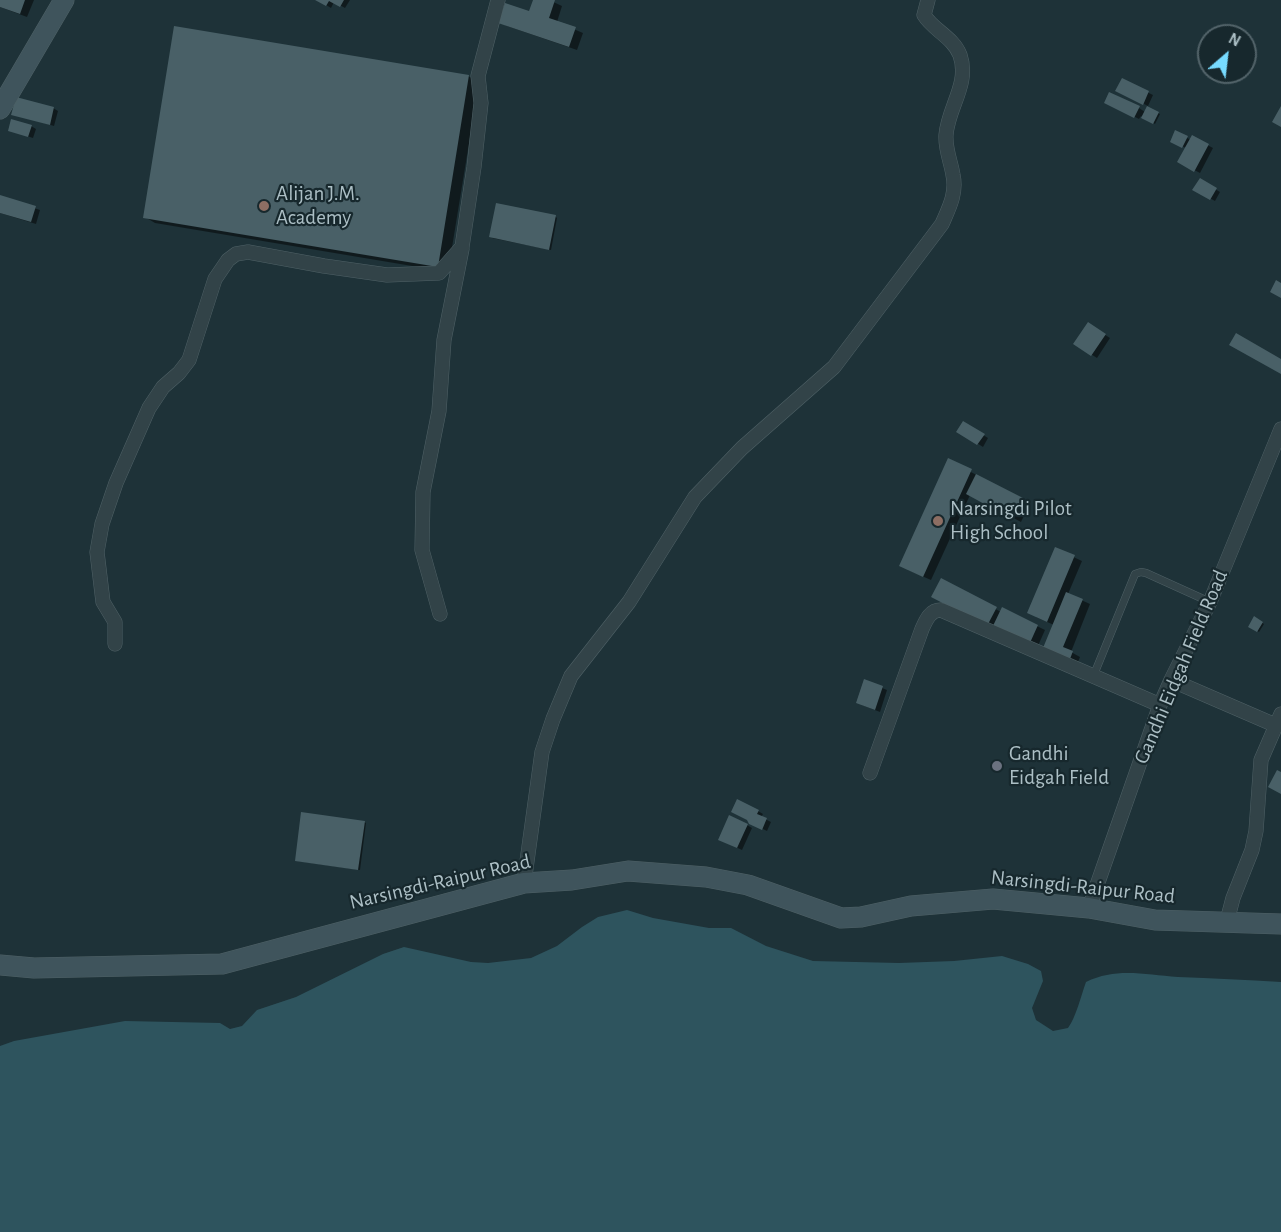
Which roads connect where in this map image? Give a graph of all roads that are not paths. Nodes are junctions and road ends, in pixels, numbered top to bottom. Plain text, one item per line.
1 (64, 0) edge
2 (498, 0) edge
3 (928, 0) edge
4 (0, 109) edge
5 (462, 247) junction
6 (1281, 429) edge
7 (1210, 602) junction
8 (440, 614) dead end
9 (115, 644) dead end
10 (1093, 676) junction
11 (1171, 680) junction
12 (1160, 705) junction
13 (1278, 719) edge
14 (870, 774) dead end
15 (524, 883) junction
16 (1089, 908) junction
17 (1227, 921) junction
18 (1281, 924) edge
19 (0, 965) edge

1 - 4 street
2 - 5 street
3 - 15 street
5 - 8 street
5 - 9 street
6 - 7 street, Gandhi Eidgah Field Road
7 - 10 lane
7 - 11 street, Gandhi Eidgah Field Road
10 - 12 street
10 - 14 street
11 - 12 street, Gandhi Eidgah Field Road
11 - 13 street
12 - 16 street, Gandhi Eidgah Field Road
13 - 17 street
15 - 16 street, Narsingdi-Raipur Road
15 - 19 street, Narsingdi-Raipur Road
16 - 17 street, Narsingdi-Raipur Road
17 - 18 street, Narsingdi-Raipur Road

